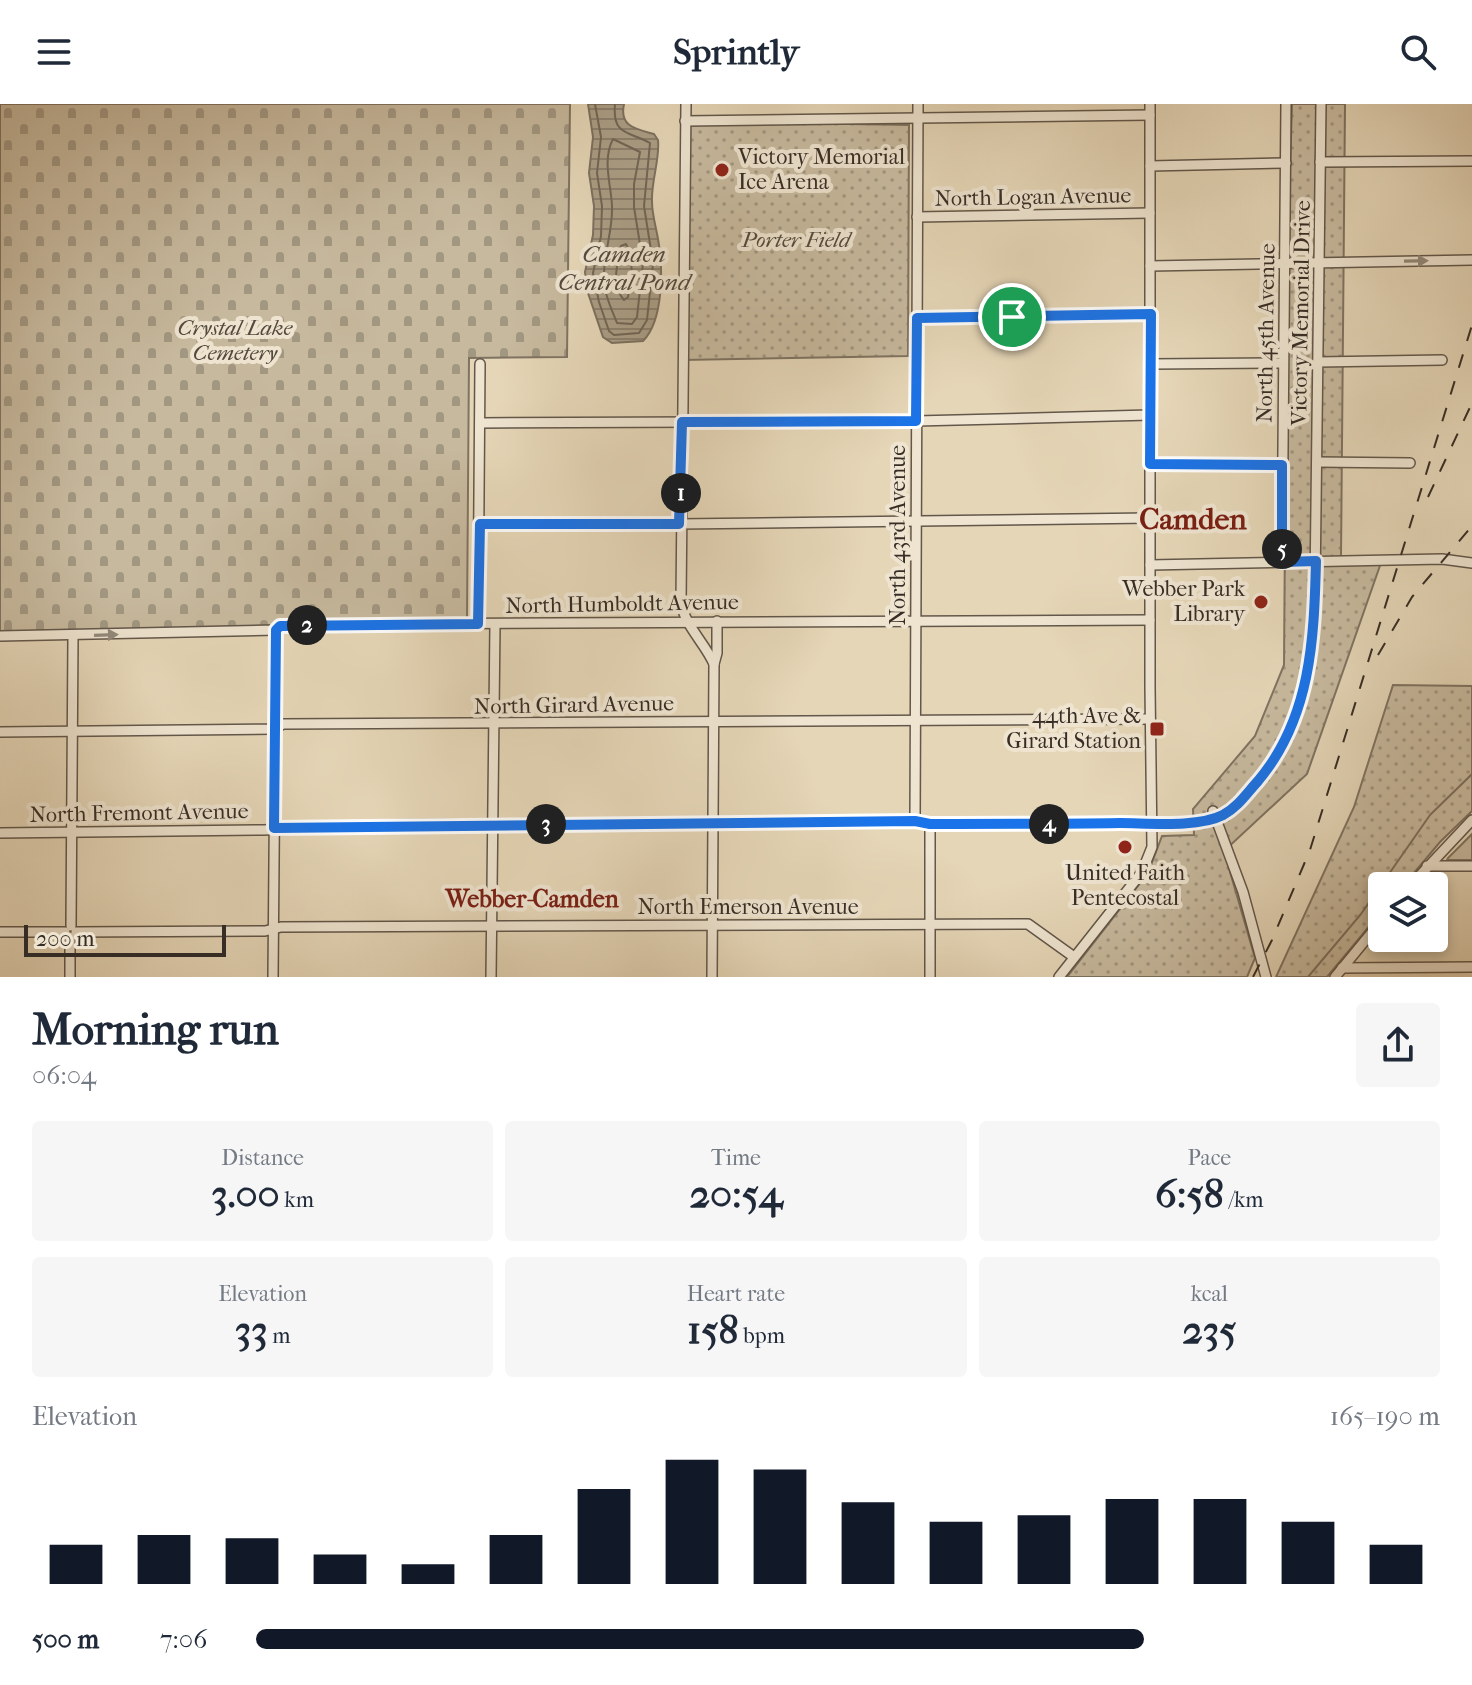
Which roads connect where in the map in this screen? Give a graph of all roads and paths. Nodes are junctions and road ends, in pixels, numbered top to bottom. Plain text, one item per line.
1 (686, 104) edge
2 (918, 104) edge
3 (1150, 104) edge
4 (1286, 104) edge
5 (1321, 104) edge
6 (1150, 115) junction
7 (918, 116) junction
8 (685, 121) junction
9 (1472, 161) edge
10 (1320, 162) junction
11 (1286, 163) junction
12 (1150, 166) junction
13 (1150, 213) junction
14 (917, 217) junction
15 (1472, 260) edge
16 (1319, 262) junction
17 (1285, 264) junction
18 (1150, 266) junction
19 (1151, 314) junction
20 (917, 318) junction
21 (1442, 360) dead end
22 (1318, 362) junction
23 (1283, 363) junction
24 (480, 364) dead end
25 (1151, 364) junction
26 (1150, 415) junction
27 (916, 421) junction
28 (682, 422) junction
29 (480, 423) junction
30 (1317, 462) junction
31 (1410, 463) dead end
32 (1150, 464) junction
33 (1282, 465) junction
34 (1150, 518) junction
35 (916, 522) junction
36 (681, 523) junction
37 (480, 524) junction
38 (1316, 561) junction
39 (1282, 562) junction
40 (1472, 563) edge
41 (1150, 565) junction
42 (1150, 620) junction
43 (687, 621) junction
44 (717, 621) junction
45 (916, 622) junction
46 (478, 624) junction
47 (495, 624) junction
48 (276, 630) junction
49 (0, 636) edge
50 (73, 636) junction
51 (714, 664) junction
52 (1150, 719) junction
53 (915, 720) junction
54 (714, 721) junction
55 (494, 724) junction
56 (274, 729) junction
57 (73, 731) junction
58 (0, 732) edge
59 (1215, 815) junction
60 (1472, 820) edge
61 (915, 821) junction
62 (1189, 822) joint
63 (1154, 823) junction
64 (493, 824) junction
65 (713, 824) junction
66 (930, 824) junction
67 (274, 828) junction
68 (72, 832) junction
69 (0, 833) edge
70 (1427, 866) junction
71 (1472, 866) edge
72 (1422, 872) edge
73 (930, 924) junction
74 (712, 925) junction
75 (491, 926) junction
76 (273, 929) junction
77 (0, 932) edge
78 (71, 932) junction
79 (1368, 937) edge
80 (1074, 957) junction
81 (1472, 967) edge
82 (1342, 968) junction
83 (70, 977) edge
84 (273, 977) edge
85 (491, 977) edge
86 (712, 977) edge
87 (930, 977) edge
88 (1059, 977) edge
89 (1266, 977) edge
90 (1335, 977) edge

1 - 8 street
2 - 7 street, North 43rd Avenue
3 - 6 street
4 - 11 street, North 45th Avenue
5 - 10 street, Victory Memorial Drive
6 - 7 street
6 - 12 street
7 - 8 street
7 - 14 street, North 43rd Avenue
8 - 28 street
9 - 10 street
10 - 16 street, Victory Memorial Drive
11 - 12 street, North Logan Avenue
11 - 17 street, North 45th Avenue
12 - 13 street
13 - 14 street, North Logan Avenue
13 - 18 street
14 - 20 street, North 43rd Avenue
16 -> 15 street
16 - 17 street
16 - 22 street, Victory Memorial Drive
17 - 18 street
17 - 23 street, North 45th Avenue
18 - 19 street
19 - 20 street
19 - 25 street
20 - 27 street, North 43rd Avenue
21 - 22 street
22 - 30 street, Victory Memorial Drive
23 - 25 street
23 - 33 street, North 45th Avenue
24 - 29 street
25 - 26 street
26 - 27 street
26 - 32 street
27 - 28 street
27 - 35 street, North 43rd Avenue
28 - 29 street
28 - 36 street
29 - 37 street
30 - 31 street
30 - 38 street, Victory Memorial Drive
32 - 33 street
32 - 34 street
33 - 39 street, North 45th Avenue
34 - 35 street
34 - 41 street
35 - 36 street
35 - 45 street, North 43rd Avenue
36 - 37 street
36 - 43 street
37 - 46 street
38 - 39 street
38 - 40 street
38 - 59 street, Victory Memorial Drive
39 - 41 street
41 - 42 street
42 - 45 street, North Humboldt Avenue
42 - 52 street
43 - 44 street, North Humboldt Avenue
43 - 47 street, North Humboldt Avenue
43 - 51 street
44 - 45 street, North Humboldt Avenue
44 - 51 street
45 - 53 street, North 43rd Avenue
46 - 47 street, North Humboldt Avenue
46 - 48 street, North Humboldt Avenue
47 - 55 street
50 -> 48 street, North Humboldt Avenue
48 - 56 street
49 - 50 street, North Humboldt Avenue
50 - 57 street
51 - 54 street
52 - 53 street, North Girard Avenue
52 - 63 street
53 - 54 street, North Girard Avenue
53 - 61 street, North 43rd Avenue
54 - 55 street, North Girard Avenue
54 - 65 street
55 - 56 street, North Girard Avenue
55 - 64 street
56 - 57 street, North Girard Avenue
56 - 67 street
57 - 58 street, North Girard Avenue
57 - 68 street
59 - 62 street, Victory Memorial Drive
59 - 89 street
60 - 70 street
61 - 65 street, North Fremont Avenue
61 - 66 street, North Fremont Avenue
62 - 63 street, North Fremont Avenue
63 - 66 street, North Fremont Avenue
63 - 80 street
64 - 65 street, North Fremont Avenue
64 - 67 street, North Fremont Avenue
64 - 75 street
65 - 74 street
66 - 73 street
67 - 68 street, North Fremont Avenue
67 - 76 street
68 - 69 street, North Fremont Avenue
68 - 78 street
70 - 71 street
70 - 72 street
73 - 74 street, North Emerson Avenue
73 - 80 street, North Emerson Avenue
73 - 87 street
74 - 75 street, North Emerson Avenue
74 - 86 street
75 - 76 street, North Emerson Avenue
75 - 85 street
76 - 78 street, North Emerson Avenue
76 - 84 street
77 - 78 street, North Emerson Avenue
78 - 83 street
79 - 82 street
80 - 88 street
81 - 82 street
82 - 90 street

